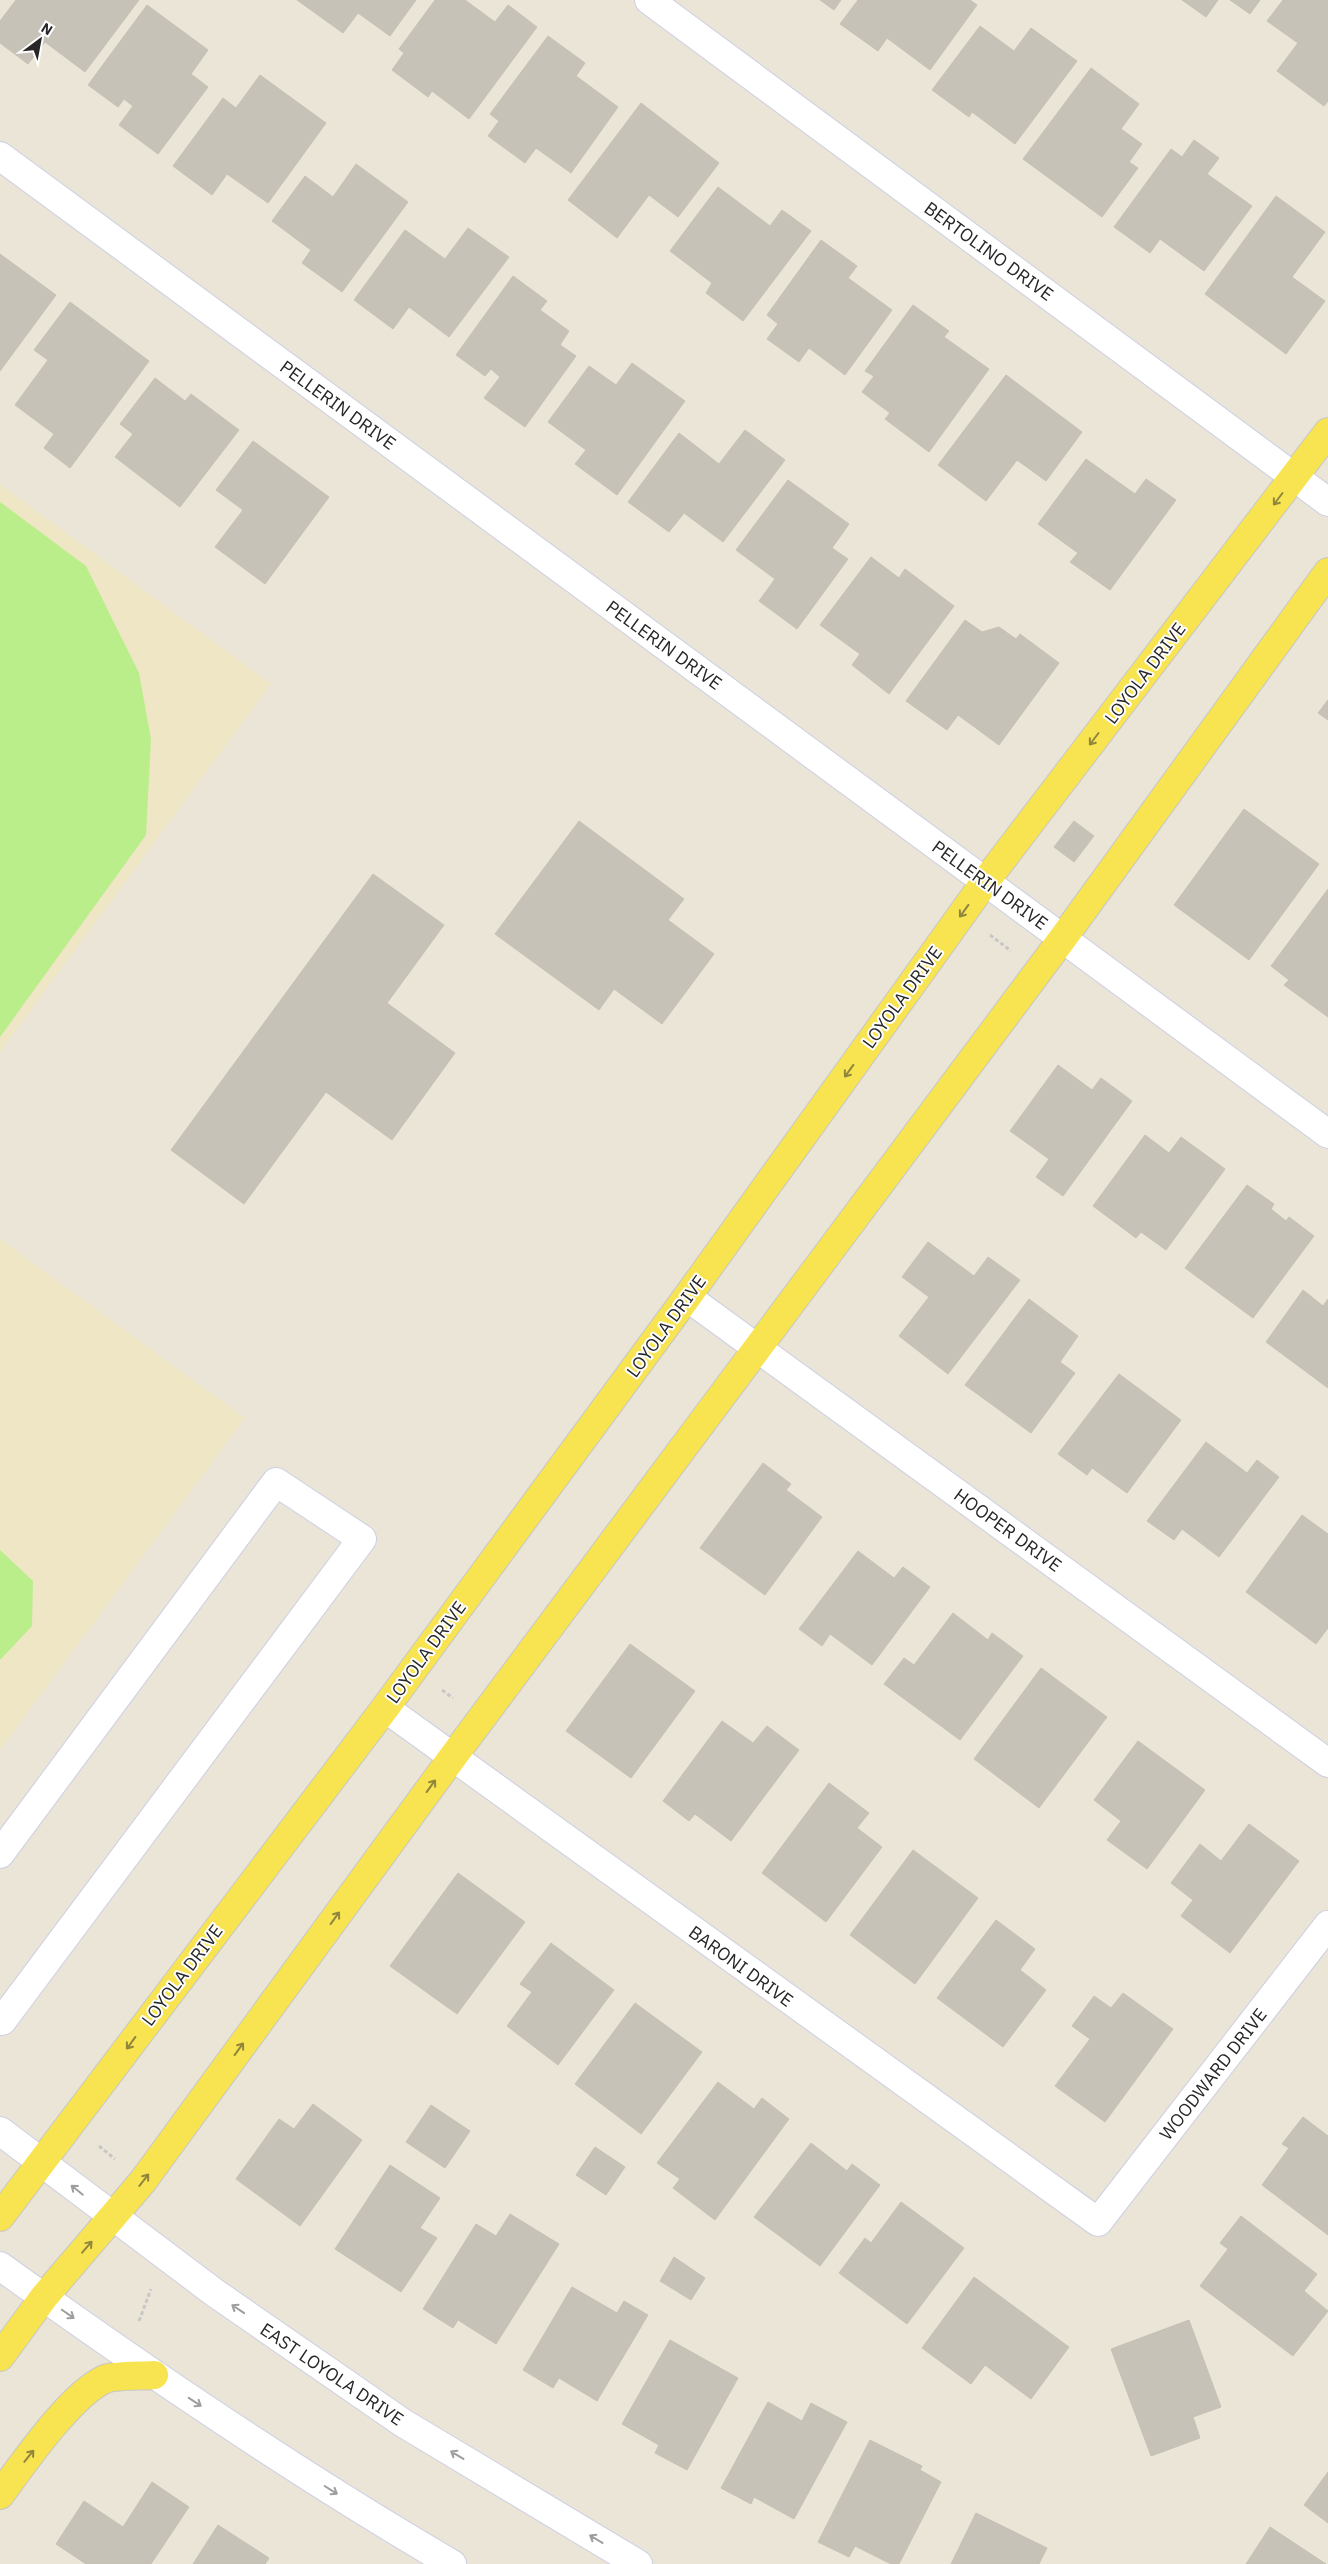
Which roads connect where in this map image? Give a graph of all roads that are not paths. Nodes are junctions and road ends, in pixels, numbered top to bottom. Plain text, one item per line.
1 (649, 0) edge
2 (0, 156) edge
3 (1328, 432) edge
4 (1295, 477) junction
5 (1328, 502) edge
6 (1328, 572) edge
7 (985, 882) junction
8 (1062, 938) junction
9 (1328, 1134) edge
10 (687, 1297) junction
11 (757, 1348) junction
12 (385, 1708) junction
13 (452, 1758) junction
14 (1328, 1763) edge
15 (0, 1854) edge
16 (1328, 1925) edge
17 (1, 2022) edge
18 (0, 2131) edge
19 (42, 2162) junction
20 (0, 2217) edge
21 (112, 2218) junction
22 (1098, 2222) joint
23 (0, 2266) edge
24 (44, 2297) junction
25 (0, 2357) edge
26 (154, 2375) junction
27 (0, 2495) edge
28 (452, 2564) edge
29 (638, 2564) edge

1 - 4 street, BERTOLINO DRIVE
2 - 7 street, PELLERIN DRIVE
3 - 4 main road, LOYOLA DRIVE
4 - 5 street, BERTOLINO DRIVE
4 -> 7 main road, LOYOLA DRIVE
6 - 8 main road
7 - 8 street, PELLERIN DRIVE
7 -> 10 main road, LOYOLA DRIVE
8 - 9 street, PELLERIN DRIVE
8 - 11 main road
10 - 11 street, HOOPER DRIVE
10 - 12 main road, LOYOLA DRIVE
11 - 13 main road
11 - 14 street, HOOPER DRIVE
12 - 13 street, BARONI DRIVE
12 -> 19 main road, LOYOLA DRIVE
21 -> 13 main road
13 - 22 street, BARONI DRIVE
15 - 17 street
16 - 22 street, WOODWARD DRIVE
18 - 19 street, EAST LOYOLA DRIVE
19 - 20 main road, LOYOLA DRIVE
21 -> 19 street, EAST LOYOLA DRIVE
24 -> 21 main road
29 -> 21 street, EAST LOYOLA DRIVE
23 - 24 street
24 - 25 main road
24 -> 26 street
27 -> 26 main road
26 -> 28 street

